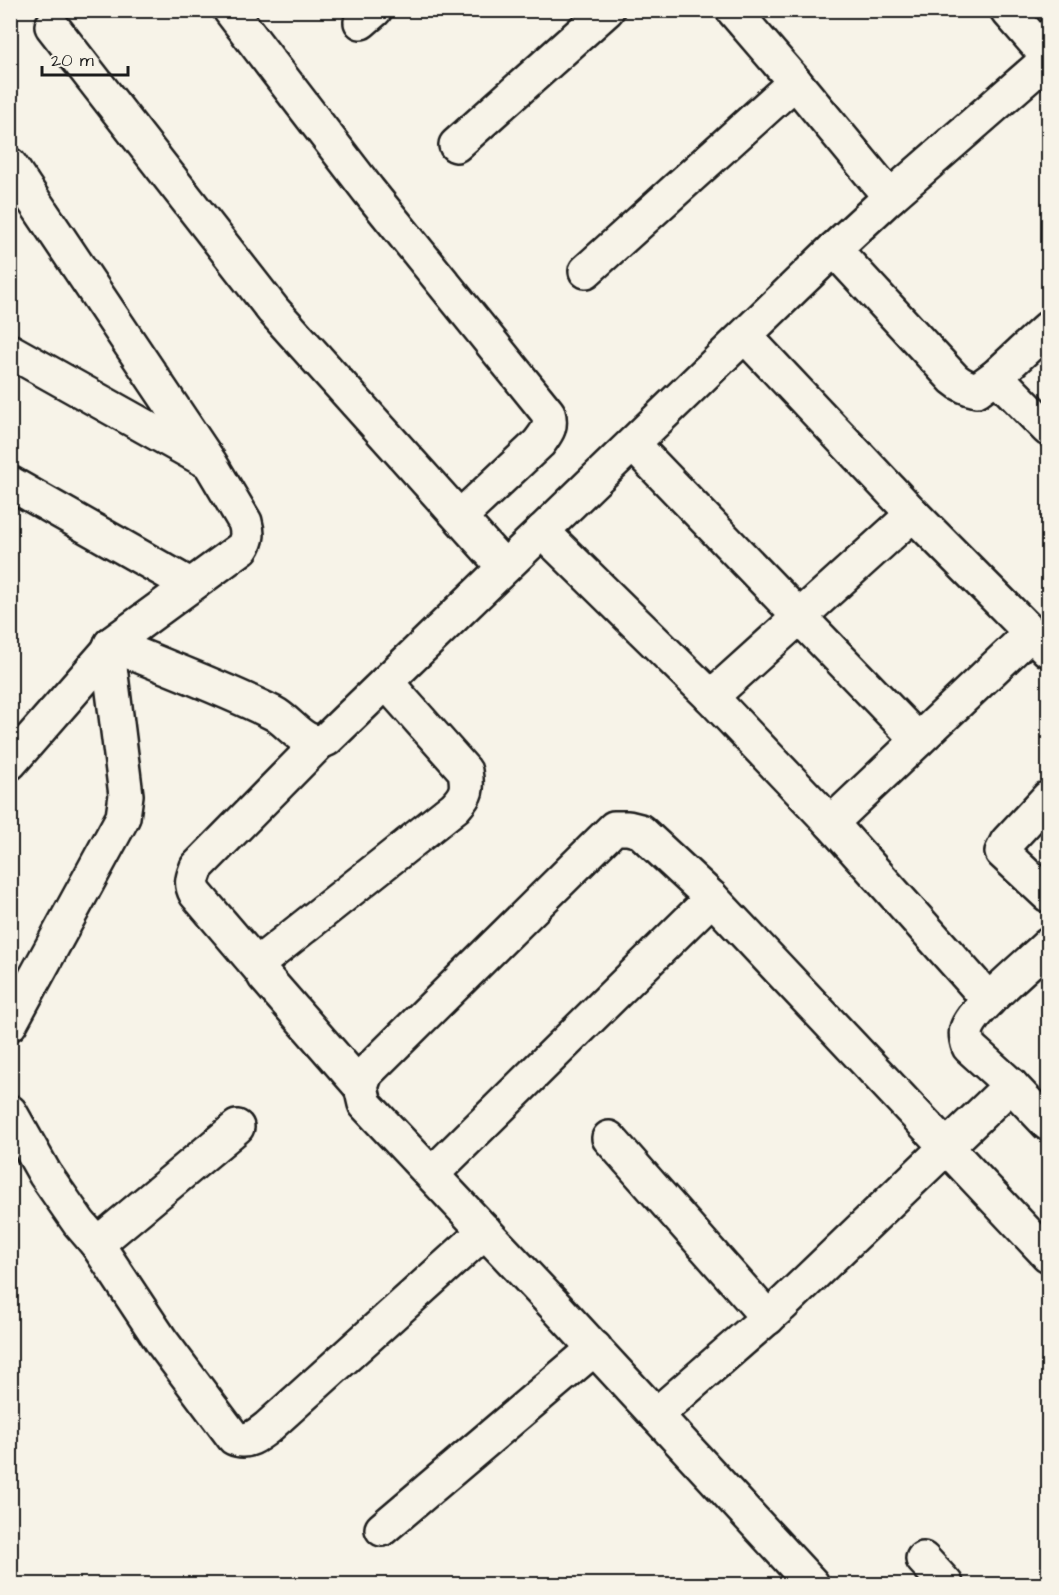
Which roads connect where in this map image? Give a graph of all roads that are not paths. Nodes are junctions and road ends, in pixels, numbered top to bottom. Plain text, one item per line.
1 (230, 10) edge
2 (607, 10) edge
3 (733, 10) edge
4 (1007, 10) edge
5 (52, 26) dead end
6 (1048, 58) edge
7 (795, 82) junction
8 (456, 145) dead end
9 (11, 165) edge
10 (890, 197) junction
11 (834, 249) junction
12 (586, 271) dead end
13 (1048, 328) edge
14 (745, 336) junction
15 (10, 351) edge
16 (996, 376) junction
17 (1048, 429) edge
18 (633, 444) junction
19 (210, 463) junction
20 (10, 483) edge
21 (913, 514) junction
22 (460, 517) junction
23 (542, 531) junction
24 (504, 567) junction
25 (190, 585) junction
26 (800, 617) junction
27 (1040, 641) edge
28 (110, 647) junction
29 (386, 682) junction
30 (711, 698) junction
31 (918, 740) junction
32 (320, 742) junction
33 (10, 763) edge
34 (1048, 798) edge
35 (831, 823) junction
36 (1048, 895) edge
37 (712, 898) junction
38 (1048, 945) edge
39 (261, 970) junction
40 (989, 1000) junction
41 (10, 1024) edge
42 (1011, 1085) junction
43 (361, 1087) junction
44 (10, 1112) edge
45 (1048, 1124) edge
46 (237, 1127) dead end
47 (609, 1138) dead end
48 (947, 1146) junction
49 (432, 1174) junction
50 (485, 1231) junction
51 (97, 1244) junction
52 (1048, 1255) edge
53 (768, 1318) junction
54 (595, 1348) junction
55 (656, 1414) junction
56 (382, 1529) dead end
57 (923, 1559) dead end
58 (812, 1584) edge
59 (946, 1584) edge

1 - 22 street
2 - 8 street
3 - 7 street
4 - 6 street
5 - 22 street
6 - 10 street
7 - 10 street
7 - 12 street
9 - 19 street
10 - 11 street
11 - 14 street
11 - 16 street
13 - 16 street
14 - 18 street
14 - 21 street
15 - 19 street
16 - 17 street
18 - 23 street
18 - 26 street
19 - 25 street
20 - 25 street
21 - 26 street
21 - 27 street
22 - 24 street
23 - 24 street
23 - 30 street
24 - 29 street
25 - 28 street
26 - 30 street
26 - 31 street
27 - 31 street
28 - 32 street
28 - 33 street
28 - 41 street
29 - 32 street
29 - 39 street
30 - 35 street
31 - 35 street
32 - 39 street
34 - 36 street
35 - 40 street
37 - 43 street
37 - 48 street
37 - 49 street
38 - 40 street
39 - 43 street
40 - 42 street
42 - 45 street
42 - 48 street
43 - 49 street
44 - 51 street
46 - 51 street
47 - 53 street
48 - 52 street
48 - 53 street
49 - 50 street
50 - 51 street
50 - 54 street
53 - 55 street
54 - 55 street
54 - 56 street
55 - 58 street
57 - 59 street

